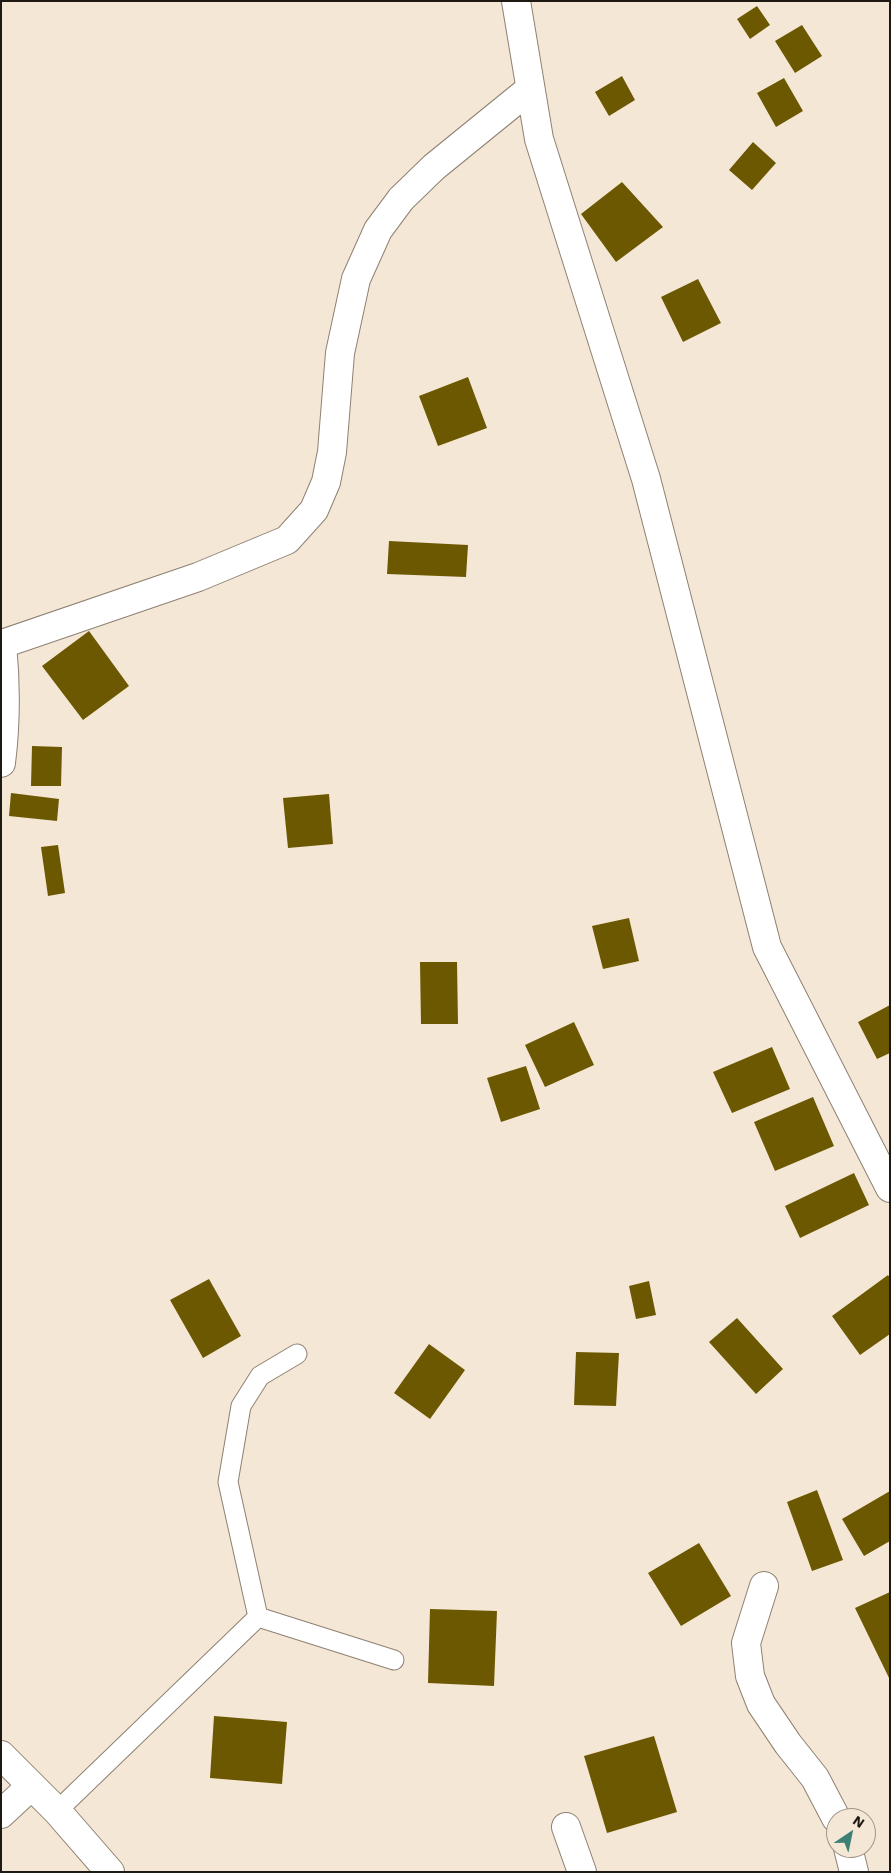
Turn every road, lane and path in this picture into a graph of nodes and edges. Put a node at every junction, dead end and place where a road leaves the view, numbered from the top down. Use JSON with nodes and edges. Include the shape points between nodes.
{"nodes":[{"id":1,"x":516,"y":1,"type":"edge"},
{"id":2,"x":530,"y":88,"type":"junction"},
{"id":3,"x":1,"y":763,"type":"edge"},
{"id":4,"x":890,"y":1188,"type":"edge"},
{"id":5,"x":297,"y":1354,"type":"dead end"},
{"id":6,"x":764,"y":1586,"type":"dead end"},
{"id":7,"x":258,"y":1617,"type":"junction"},
{"id":8,"x":394,"y":1660,"type":"dead end"},
{"id":9,"x":1,"y":1755,"type":"edge"},
{"id":10,"x":31,"y":1786,"type":"junction"},
{"id":11,"x":831,"y":1808,"type":"edge"},
{"id":12,"x":57,"y":1811,"type":"junction"},
{"id":13,"x":1,"y":1814,"type":"edge"},
{"id":14,"x":566,"y":1827,"type":"dead end"},
{"id":15,"x":850,"y":1858,"type":"edge"},
{"id":16,"x":110,"y":1872,"type":"edge"},
{"id":17,"x":582,"y":1872,"type":"edge"},
{"id":18,"x":854,"y":1872,"type":"edge"}],
"edges":[{"from":1,"to":2,"type":"street"},
{"from":2,"to":3,"type":"street","via":[[434,166],[401,199],[378,230],[356,279],[340,353],[332,452],[326,482],[314,510],[287,540],[198,578],[2,644],[6,684]]},
{"from":2,"to":4,"type":"street","via":[[539,139],[646,479],[767,947]]},
{"from":5,"to":7,"type":"lane","via":[[260,1376],[241,1406],[228,1482]]},
{"from":6,"to":11,"type":"street","via":[[746,1643],[750,1676],[761,1704],[815,1778]]},
{"from":7,"to":8,"type":"lane"},
{"from":7,"to":12,"type":"lane"},
{"from":9,"to":10,"type":"street"},
{"from":10,"to":12,"type":"street"},
{"from":10,"to":13,"type":"street"},
{"from":12,"to":16,"type":"street"},
{"from":14,"to":17,"type":"street"},
{"from":15,"to":18,"type":"street"}]}
